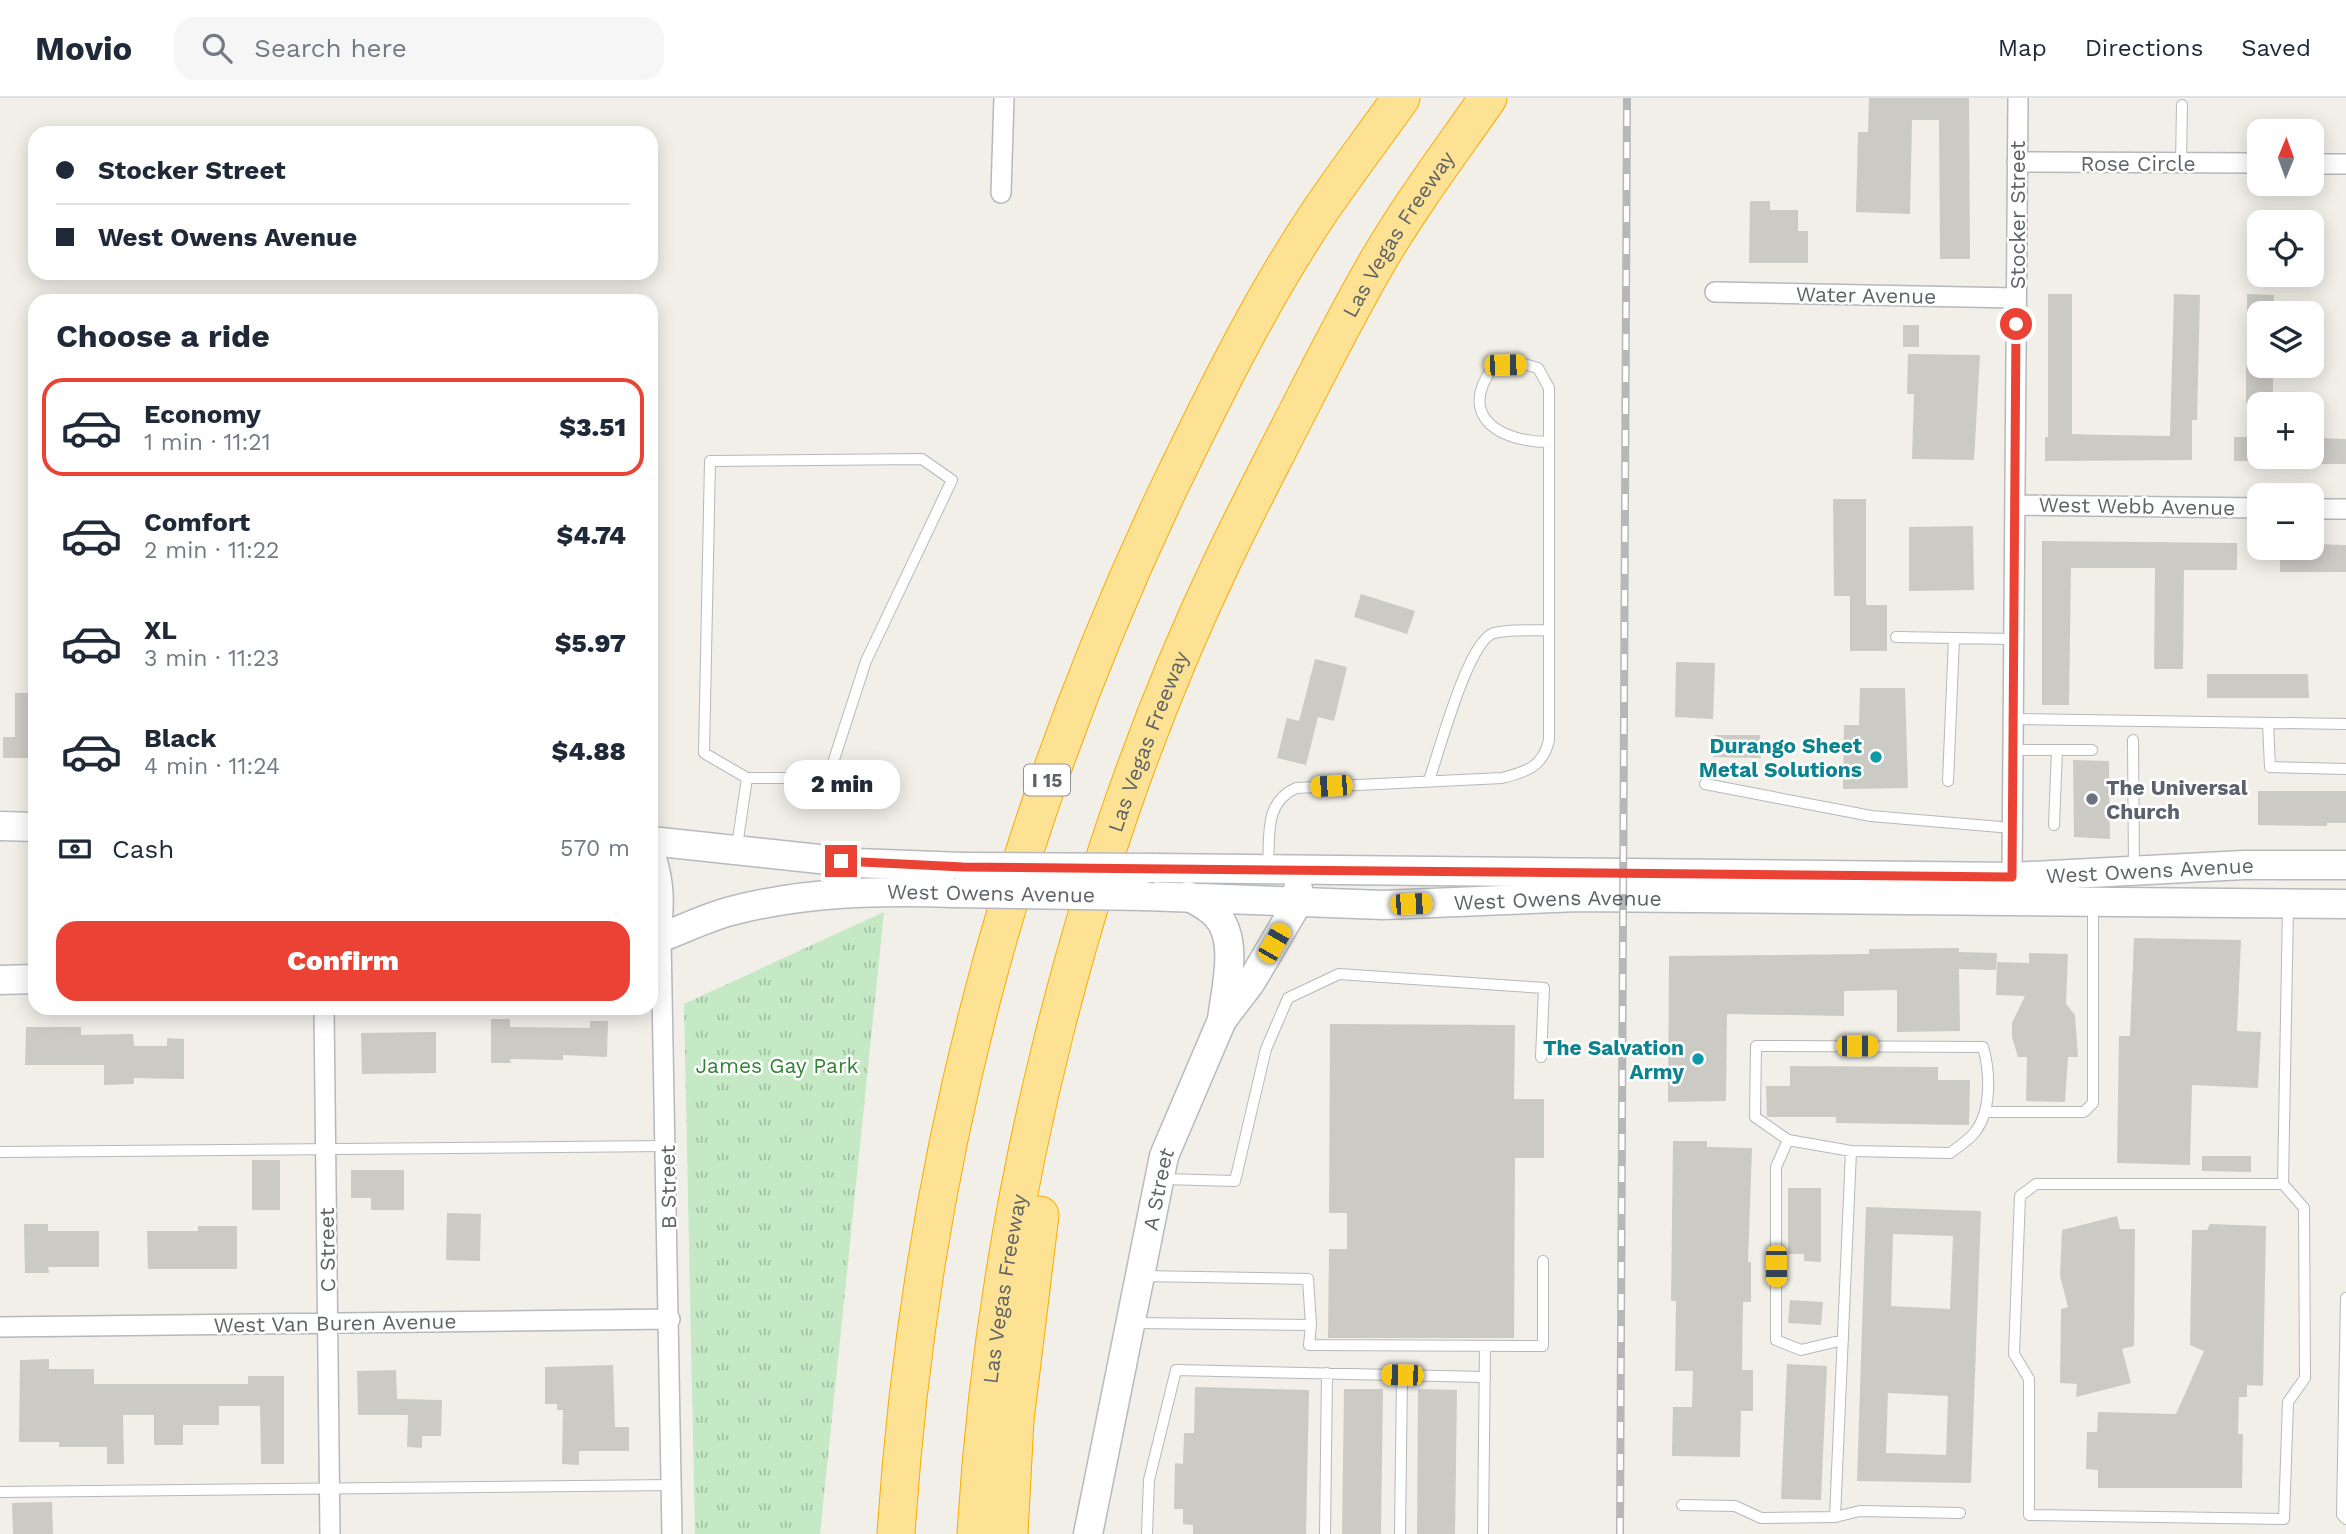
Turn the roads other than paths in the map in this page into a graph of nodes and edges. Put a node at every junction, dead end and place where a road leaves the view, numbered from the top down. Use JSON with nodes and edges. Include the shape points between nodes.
{"nodes":[{"id":1,"x":1004,"y":98,"type":"edge"},
{"id":2,"x":1401,"y":98,"type":"edge"},
{"id":3,"x":1488,"y":98,"type":"edge"},
{"id":4,"x":2018,"y":98,"type":"edge"},
{"id":5,"x":2182,"y":105,"type":"dead end"},
{"id":6,"x":2017,"y":162,"type":"junction"},
{"id":7,"x":2181,"y":163,"type":"junction"},
{"id":8,"x":2247,"y":163,"type":"edge"},
{"id":9,"x":2324,"y":163,"type":"edge"},
{"id":10,"x":2346,"y":164,"type":"edge"},
{"id":11,"x":1001,"y":193,"type":"dead end"},
{"id":12,"x":1715,"y":292,"type":"dead end"},
{"id":13,"x":2016,"y":298,"type":"junction"},
{"id":14,"x":1549,"y":442,"type":"junction"},
{"id":15,"x":2015,"y":505,"type":"junction"},
{"id":16,"x":2247,"y":508,"type":"edge"},
{"id":17,"x":2324,"y":509,"type":"edge"},
{"id":18,"x":2346,"y":509,"type":"edge"},
{"id":19,"x":1549,"y":630,"type":"junction"},
{"id":20,"x":1896,"y":636,"type":"dead end"},
{"id":21,"x":1954,"y":638,"type":"junction"},
{"id":22,"x":2014,"y":639,"type":"junction"},
{"id":23,"x":2013,"y":719,"type":"junction"},
{"id":24,"x":2268,"y":723,"type":"junction"},
{"id":25,"x":2346,"y":724,"type":"edge"},
{"id":26,"x":2133,"y":740,"type":"dead end"},
{"id":27,"x":2013,"y":750,"type":"junction"},
{"id":28,"x":2057,"y":750,"type":"junction"},
{"id":29,"x":2092,"y":750,"type":"dead end"},
{"id":30,"x":2346,"y":769,"type":"edge"},
{"id":31,"x":747,"y":778,"type":"junction"},
{"id":32,"x":1429,"y":780,"type":"junction"},
{"id":33,"x":1948,"y":781,"type":"dead end"},
{"id":34,"x":1705,"y":784,"type":"dead end"},
{"id":35,"x":2054,"y":825,"type":"dead end"},
{"id":36,"x":0,"y":826,"type":"edge"},
{"id":37,"x":28,"y":827,"type":"edge"},
{"id":38,"x":2012,"y":828,"type":"junction"},
{"id":39,"x":658,"y":842,"type":"edge"},
{"id":40,"x":737,"y":850,"type":"junction"},
{"id":41,"x":658,"y":860,"type":"edge"},
{"id":42,"x":2244,"y":865,"type":"junction"},
{"id":43,"x":2346,"y":865,"type":"edge"},
{"id":44,"x":1268,"y":870,"type":"junction"},
{"id":45,"x":1299,"y":870,"type":"junction"},
{"id":46,"x":2134,"y":872,"type":"junction"},
{"id":47,"x":2012,"y":877,"type":"junction"},
{"id":48,"x":1188,"y":896,"type":"junction"},
{"id":49,"x":2093,"y":901,"type":"junction"},
{"id":50,"x":2244,"y":902,"type":"junction"},
{"id":51,"x":2288,"y":903,"type":"junction"},
{"id":52,"x":1297,"y":904,"type":"junction"},
{"id":53,"x":2346,"y":904,"type":"edge"},
{"id":54,"x":1089,"y":916,"type":"junction"},
{"id":55,"x":658,"y":930,"type":"edge"},
{"id":56,"x":658,"y":938,"type":"edge"},
{"id":57,"x":658,"y":977,"type":"edge"},
{"id":58,"x":0,"y":979,"type":"edge"},
{"id":59,"x":28,"y":979,"type":"edge"},
{"id":60,"x":324,"y":1015,"type":"edge"},
{"id":61,"x":1222,"y":1020,"type":"junction"},
{"id":62,"x":1541,"y":1056,"type":"dead end"},
{"id":63,"x":1985,"y":1112,"type":"junction"},
{"id":64,"x":1788,"y":1140,"type":"junction"},
{"id":65,"x":667,"y":1146,"type":"junction"},
{"id":66,"x":326,"y":1149,"type":"junction"},
{"id":67,"x":1851,"y":1151,"type":"junction"},
{"id":68,"x":0,"y":1152,"type":"edge"},
{"id":69,"x":1158,"y":1179,"type":"junction"},
{"id":70,"x":2284,"y":1184,"type":"junction"},
{"id":71,"x":1543,"y":1261,"type":"dead end"},
{"id":72,"x":1138,"y":1276,"type":"junction"},
{"id":73,"x":2346,"y":1298,"type":"edge"},
{"id":74,"x":670,"y":1319,"type":"junction"},
{"id":75,"x":328,"y":1323,"type":"junction"},
{"id":76,"x":1129,"y":1323,"type":"junction"},
{"id":77,"x":1311,"y":1325,"type":"junction"},
{"id":78,"x":0,"y":1327,"type":"edge"},
{"id":79,"x":1843,"y":1340,"type":"junction"},
{"id":80,"x":1485,"y":1346,"type":"junction"},
{"id":81,"x":1326,"y":1373,"type":"junction"},
{"id":82,"x":1402,"y":1375,"type":"junction"},
{"id":83,"x":1485,"y":1377,"type":"junction"},
{"id":84,"x":671,"y":1485,"type":"junction"},
{"id":85,"x":330,"y":1489,"type":"junction"},
{"id":86,"x":0,"y":1492,"type":"edge"},
{"id":87,"x":1682,"y":1505,"type":"dead end"},
{"id":88,"x":1960,"y":1513,"type":"dead end"},
{"id":89,"x":1835,"y":1517,"type":"junction"},
{"id":90,"x":2346,"y":1518,"type":"edge"},
{"id":91,"x":330,"y":1534,"type":"edge"},
{"id":92,"x":672,"y":1534,"type":"edge"},
{"id":93,"x":896,"y":1534,"type":"edge"},
{"id":94,"x":976,"y":1534,"type":"edge"},
{"id":95,"x":1009,"y":1534,"type":"edge"},
{"id":96,"x":1088,"y":1534,"type":"edge"},
{"id":97,"x":1147,"y":1534,"type":"edge"},
{"id":98,"x":1325,"y":1534,"type":"edge"},
{"id":99,"x":1401,"y":1534,"type":"edge"},
{"id":100,"x":1483,"y":1534,"type":"edge"}],
"edges":[{"from":1,"to":11,"type":"street"},
{"from":2,"to":93,"type":"highway","number":"I 15","via":[[1319,213],[1258,312],[1147,534],[1052,765],[1001,925],[945,1156],[914,1349]]},
{"from":3,"to":54,"type":"highway","name":"Las Vegas Freeway","via":[[1380,257],[1221,563],[1148,739]]},
{"from":4,"to":6,"type":"street","name":"Stocker Street"},
{"from":5,"to":7,"type":"lane"},
{"from":6,"to":7,"type":"street","name":"Rose Circle"},
{"from":6,"to":13,"type":"street","name":"Stocker Street"},
{"from":7,"to":8,"type":"street","name":"Rose Circle"},
{"from":9,"to":10,"type":"street"},
{"from":12,"to":13,"type":"street","name":"Water Avenue"},
{"from":13,"to":15,"type":"street","name":"Stocker Street"},
{"from":14,"to":14,"type":"lane","via":[[1549,388],[1538,368],[1524,364],[1493,367],[1480,403],[1484,419],[1498,433],[1527,442]]},
{"from":14,"to":19,"type":"lane"},
{"from":15,"to":16,"type":"street","name":"West Webb Avenue"},
{"from":15,"to":22,"type":"street","name":"Stocker Street"},
{"from":17,"to":18,"type":"street"},
{"from":19,"to":32,"type":"lane","via":[[1493,633],[1483,639],[1471,658]]},
{"from":19,"to":32,"type":"lane","via":[[1546,755],[1524,773],[1502,778]]},
{"from":20,"to":21,"type":"lane"},
{"from":21,"to":22,"type":"lane"},
{"from":21,"to":33,"type":"lane"},
{"from":22,"to":23,"type":"street","name":"Stocker Street"},
{"from":23,"to":24,"type":"lane"},
{"from":23,"to":27,"type":"street","name":"Stocker Street"},
{"from":24,"to":25,"type":"lane"},
{"from":24,"to":30,"type":"lane","via":[[2270,767]]},
{"from":26,"to":46,"type":"lane"},
{"from":27,"to":28,"type":"lane"},
{"from":27,"to":38,"type":"street","name":"Stocker Street"},
{"from":28,"to":29,"type":"lane"},
{"from":28,"to":35,"type":"lane"},
{"from":31,"to":31,"type":"lane","via":[[828,778],[866,661],[952,480],[922,459],[710,461],[705,752]]},
{"from":31,"to":40,"type":"lane"},
{"from":32,"to":44,"type":"lane","via":[[1296,788],[1282,793],[1272,808]]},
{"from":34,"to":38,"type":"lane","via":[[1871,816]]},
{"from":36,"to":37,"type":"main road"},
{"from":38,"to":47,"type":"street","name":"Stocker Street"},
{"from":39,"to":40,"type":"main road","name":"West Owens Avenue"},
{"from":40,"to":44,"type":"main road","name":"West Owens Avenue","bridge":true,"via":[[856,863]]},
{"from":41,"to":55,"type":"street","name":"B Street","via":[[666,894]]},
{"from":42,"to":43,"type":"main road","name":"West Owens Avenue"},
{"from":42,"to":46,"type":"main road","name":"West Owens Avenue"},
{"from":42,"to":50,"type":"main road"},
{"from":44,"to":45,"type":"main road","name":"West Owens Avenue"},
{"from":45,"to":47,"type":"main road","name":"West Owens Avenue"},
{"from":45,"to":52,"type":"main road","name":"A Street"},
{"from":46,"to":47,"type":"main road","name":"West Owens Avenue"},
{"from":48,"to":52,"type":"main road","name":"West Owens Avenue"},
{"from":48,"to":56,"type":"main road","name":"West Owens Avenue","bridge":true,"via":[[890,891],[817,895],[728,911]]},
{"from":48,"to":61,"type":"main road","via":[[1222,923],[1229,946]]},
{"from":49,"to":50,"type":"main road","name":"West Owens Avenue"},
{"from":49,"to":52,"type":"main road","name":"West Owens Avenue","via":[[1578,897]]},
{"from":49,"to":63,"type":"lane","via":[[2093,1103],[2084,1112]]},
{"from":50,"to":51,"type":"main road","name":"West Owens Avenue"},
{"from":51,"to":53,"type":"main road","name":"West Owens Avenue"},
{"from":51,"to":70,"type":"lane"},
{"from":52,"to":61,"type":"main road","name":"A Street","via":[[1251,982]]},
{"from":54,"to":94,"type":"highway","name":"Las Vegas Freeway","via":[[1022,1174],[995,1339]]},
{"from":54,"to":95,"type":"highway","via":[[1024,1326]]},
{"from":57,"to":65,"type":"street","name":"B Street"},
{"from":58,"to":59,"type":"main road"},
{"from":60,"to":66,"type":"street","name":"C Street"},
{"from":61,"to":69,"type":"main road","name":"A Street"},
{"from":62,"to":69,"type":"lane","via":[[1544,988],[1339,974],[1289,998],[1266,1049],[1235,1181]]},
{"from":63,"to":64,"type":"lane","via":[[1988,1064],[1983,1047],[1756,1046],[1755,1117]]},
{"from":63,"to":67,"type":"lane","via":[[1975,1132],[1950,1153]]},
{"from":64,"to":67,"type":"lane"},
{"from":64,"to":79,"type":"lane","via":[[1776,1167],[1776,1340],[1801,1350]]},
{"from":65,"to":66,"type":"lane"},
{"from":65,"to":74,"type":"street","name":"B Street"},
{"from":66,"to":68,"type":"lane"},
{"from":66,"to":75,"type":"street","name":"C Street"},
{"from":67,"to":79,"type":"lane"},
{"from":69,"to":72,"type":"main road","name":"A Street"},
{"from":70,"to":70,"type":"lane","via":[[2304,1208],[2305,1365],[2305,1378],[2288,1402],[2284,1519],[2029,1516],[2029,1379],[2014,1354],[2020,1196],[2036,1184]]},
{"from":71,"to":80,"type":"lane","via":[[1543,1346]]},
{"from":72,"to":76,"type":"main road","name":"A Street"},
{"from":72,"to":77,"type":"lane","via":[[1308,1279]]},
{"from":73,"to":90,"type":"lane","via":[[2342,1515]]},
{"from":74,"to":75,"type":"street","name":"West Van Buren Avenue"},
{"from":74,"to":84,"type":"street","name":"B Street"},
{"from":75,"to":78,"type":"street","name":"West Van Buren Avenue"},
{"from":75,"to":85,"type":"street","name":"C Street"},
{"from":76,"to":77,"type":"lane"},
{"from":76,"to":96,"type":"main road","name":"A Street"},
{"from":77,"to":80,"type":"lane","via":[[1309,1345]]},
{"from":79,"to":89,"type":"lane"},
{"from":80,"to":83,"type":"lane"},
{"from":81,"to":82,"type":"lane"},
{"from":81,"to":97,"type":"lane","via":[[1176,1370],[1149,1480]]},
{"from":81,"to":98,"type":"lane"},
{"from":82,"to":83,"type":"lane"},
{"from":82,"to":99,"type":"lane"},
{"from":83,"to":100,"type":"lane"},
{"from":84,"to":85,"type":"lane"},
{"from":84,"to":92,"type":"street","name":"B Street"},
{"from":85,"to":86,"type":"lane"},
{"from":85,"to":91,"type":"street","name":"C Street"},
{"from":87,"to":89,"type":"lane","via":[[1735,1506],[1761,1518]]},
{"from":88,"to":89,"type":"lane","via":[[1860,1511]]}]}
